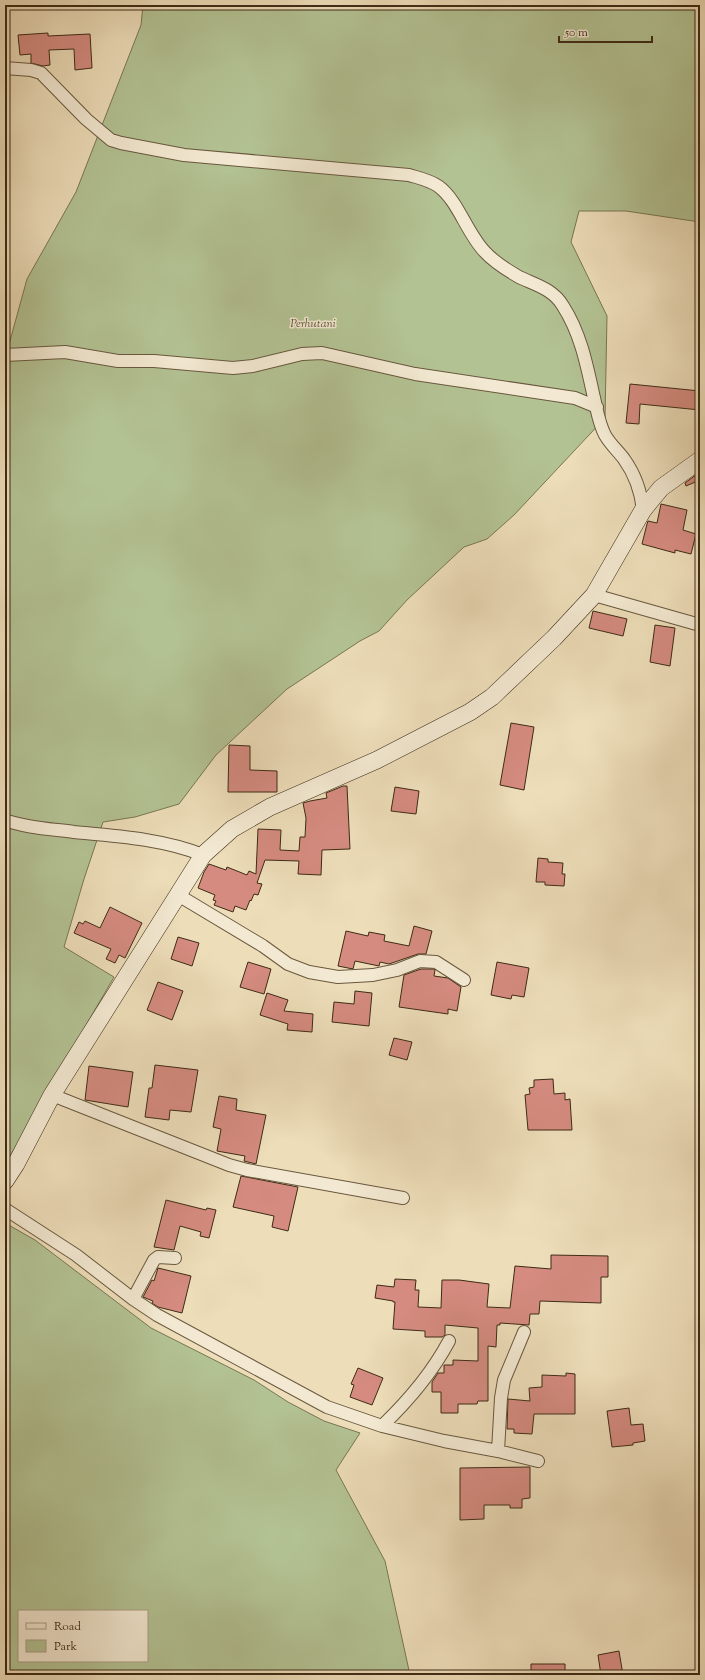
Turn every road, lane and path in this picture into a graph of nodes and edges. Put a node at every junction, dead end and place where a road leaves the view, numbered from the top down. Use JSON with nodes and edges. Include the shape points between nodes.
{"nodes":[{"id":1,"x":5,"y":68,"type":"edge"},
{"id":2,"x":5,"y":355,"type":"edge"},
{"id":3,"x":597,"y":407,"type":"junction"},
{"id":4,"x":700,"y":460,"type":"edge"},
{"id":5,"x":643,"y":510,"type":"junction"},
{"id":6,"x":594,"y":595,"type":"junction"},
{"id":7,"x":700,"y":625,"type":"edge"},
{"id":8,"x":5,"y":820,"type":"edge"},
{"id":9,"x":203,"y":854,"type":"junction"},
{"id":10,"x":178,"y":895,"type":"junction"},
{"id":11,"x":464,"y":980,"type":"dead end"},
{"id":12,"x":52,"y":1096,"type":"junction"},
{"id":13,"x":5,"y":1181,"type":"edge"},
{"id":14,"x":403,"y":1198,"type":"dead end"},
{"id":15,"x":5,"y":1209,"type":"edge"},
{"id":16,"x":175,"y":1258,"type":"dead end"},
{"id":17,"x":133,"y":1299,"type":"junction"},
{"id":18,"x":524,"y":1332,"type":"dead end"},
{"id":19,"x":449,"y":1341,"type":"dead end"},
{"id":20,"x":382,"y":1426,"type":"junction"},
{"id":21,"x":498,"y":1451,"type":"junction"},
{"id":22,"x":538,"y":1462,"type":"dead end"}],
"edges":[{"from":1,"to":3,"type":"street","via":[[41,73],[86,119],[111,140],[121,143],[184,155],[410,175],[439,186],[484,252],[497,263],[548,290],[563,306],[576,330]]},
{"from":2,"to":3,"type":"street","via":[[65,352],[118,361],[154,361],[233,368],[254,366],[302,354],[322,354],[415,374],[574,398]]},
{"from":3,"to":5,"type":"street","via":[[605,436],[624,460],[637,484]]},
{"from":4,"to":5,"type":"street","via":[[661,488]]},
{"from":5,"to":6,"type":"street"},
{"from":6,"to":7,"type":"street"},
{"from":6,"to":9,"type":"street","via":[[507,684],[470,712],[377,760],[270,807],[232,829]]},
{"from":8,"to":9,"type":"street","via":[[51,829],[138,839],[183,847]]},
{"from":9,"to":10,"type":"street"},
{"from":10,"to":11,"type":"street","via":[[288,964],[309,972],[338,977],[372,975],[397,970],[420,961],[436,962]]},
{"from":10,"to":12,"type":"street"},
{"from":12,"to":13,"type":"street"},
{"from":12,"to":14,"type":"street","via":[[229,1165]]},
{"from":15,"to":17,"type":"street","via":[[76,1255]]},
{"from":16,"to":17,"type":"street","via":[[158,1257],[154,1260]]},
{"from":17,"to":20,"type":"street","via":[[157,1315],[327,1407]]},
{"from":18,"to":21,"type":"street","via":[[504,1380]]},
{"from":19,"to":20,"type":"street","via":[[440,1359],[423,1381]]},
{"from":20,"to":21,"type":"street"},
{"from":21,"to":22,"type":"street"}]}
